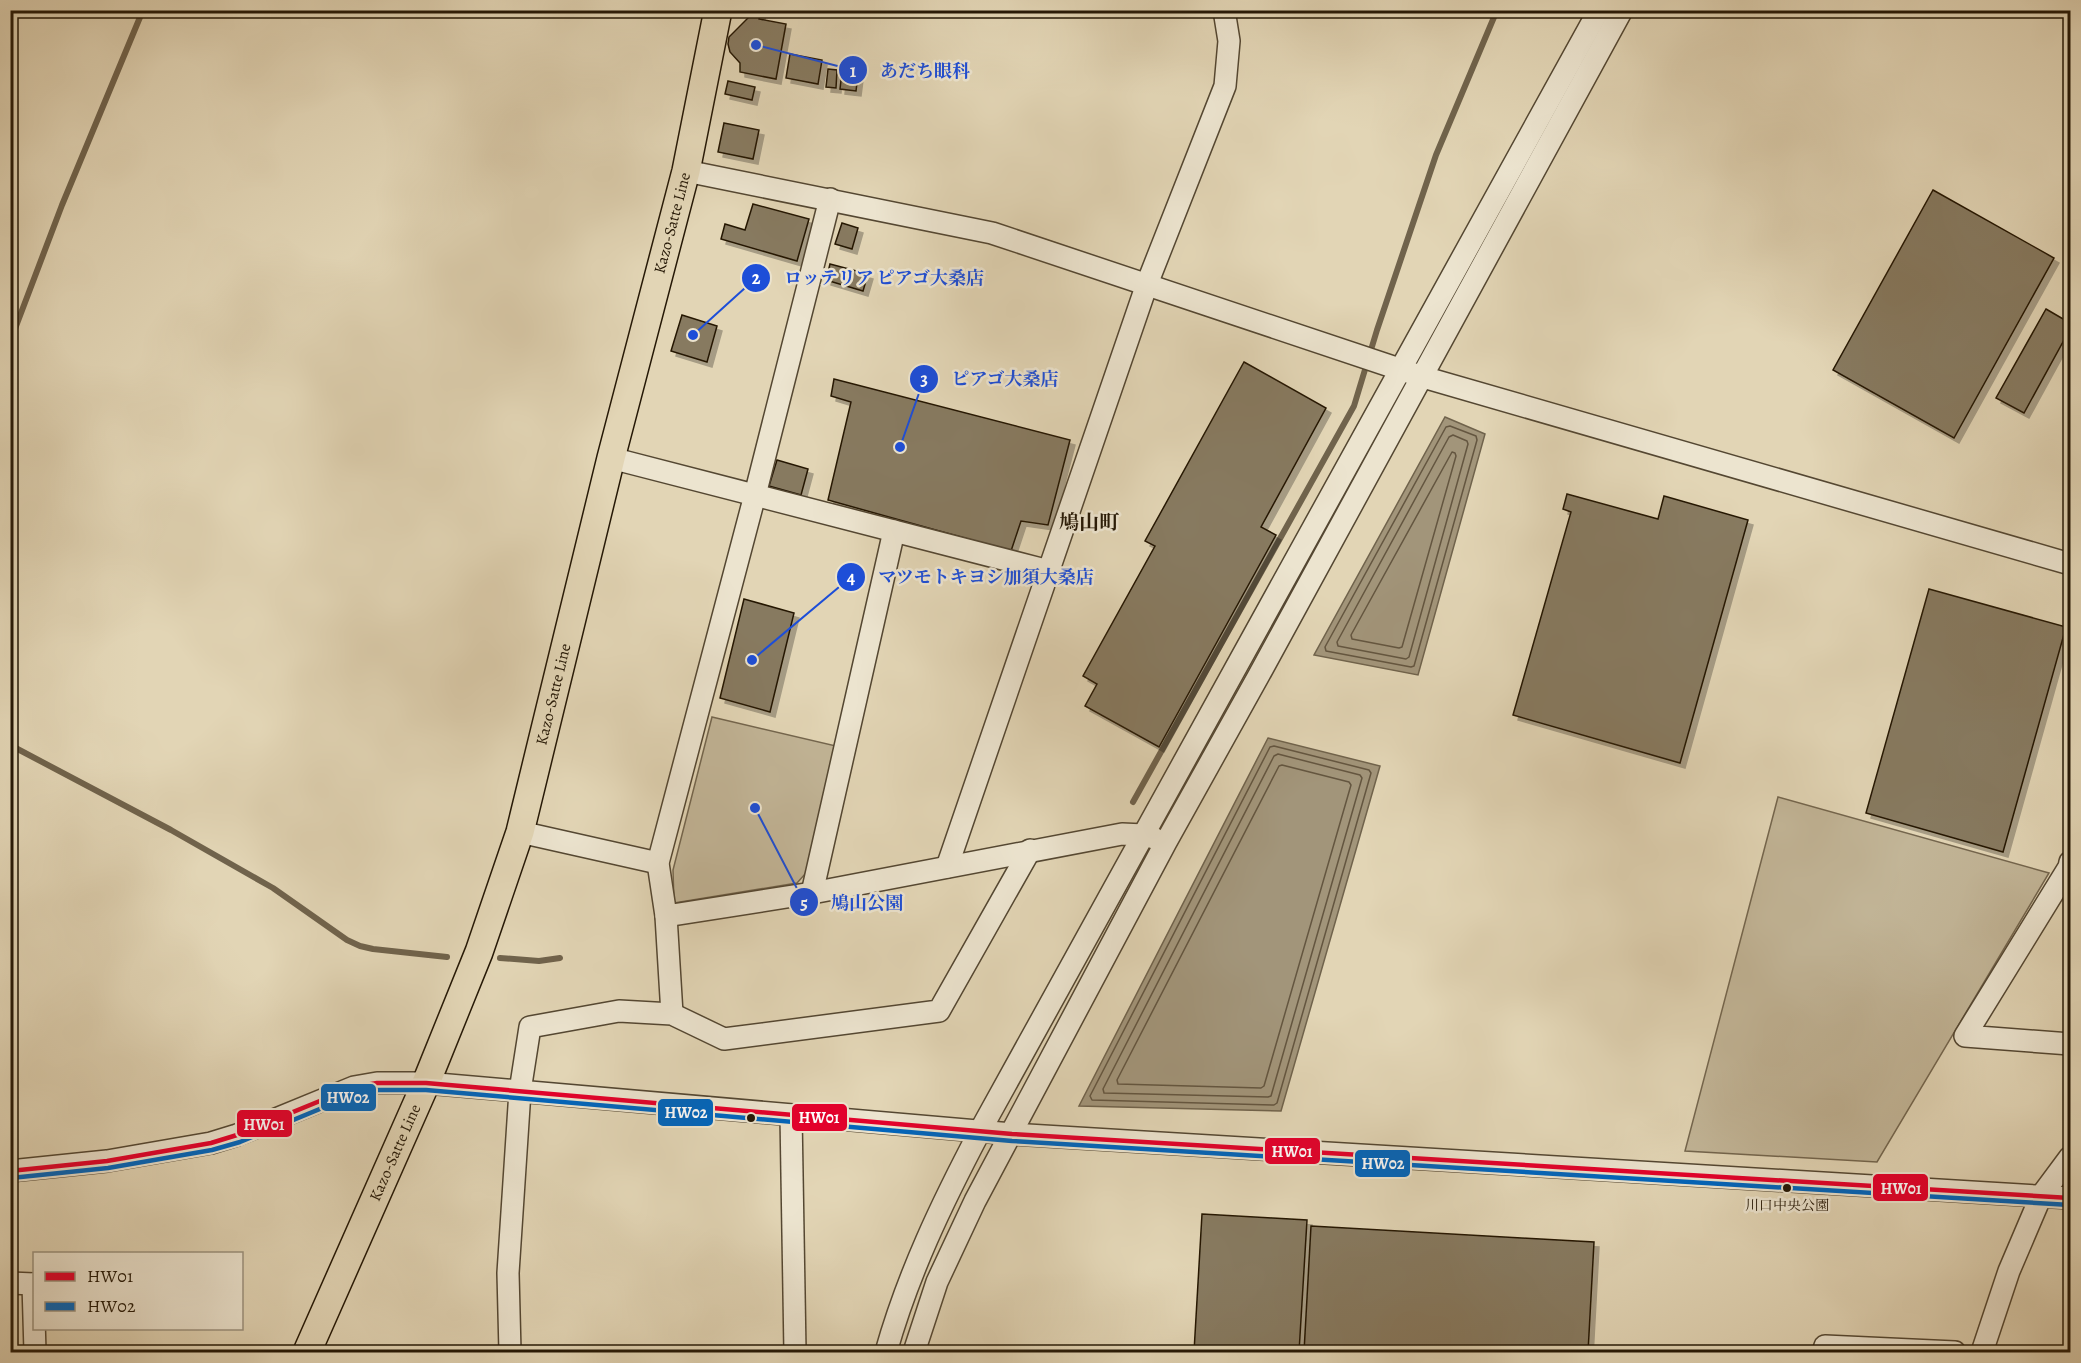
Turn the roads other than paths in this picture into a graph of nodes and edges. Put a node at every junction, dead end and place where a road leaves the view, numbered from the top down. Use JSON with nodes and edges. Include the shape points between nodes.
{"nodes":[{"id":1,"x":718,"y":10,"type":"edge"},
{"id":2,"x":1224,"y":10,"type":"edge"},
{"id":3,"x":1599,"y":10,"type":"edge"},
{"id":4,"x":1622,"y":10,"type":"edge"},
{"id":5,"x":686,"y":171,"type":"junction"},
{"id":6,"x":830,"y":199,"type":"junction"},
{"id":7,"x":1147,"y":284,"type":"junction"},
{"id":8,"x":1402,"y":370,"type":"junction"},
{"id":9,"x":1423,"y":377,"type":"junction"},
{"id":10,"x":612,"y":458,"type":"junction"},
{"id":11,"x":755,"y":495,"type":"junction"},
{"id":12,"x":894,"y":531,"type":"junction"},
{"id":13,"x":2070,"y":564,"type":"edge"},
{"id":14,"x":1049,"y":571,"type":"junction"},
{"id":15,"x":520,"y":832,"type":"junction"},
{"id":16,"x":1144,"y":835,"type":"junction"},
{"id":17,"x":1166,"y":842,"type":"junction"},
{"id":18,"x":1030,"y":850,"type":"junction"},
{"id":19,"x":2070,"y":862,"type":"edge"},
{"id":20,"x":658,"y":863,"type":"junction"},
{"id":21,"x":946,"y":867,"type":"junction"},
{"id":22,"x":812,"y":892,"type":"junction"},
{"id":23,"x":666,"y":916,"type":"junction"},
{"id":24,"x":672,"y":1014,"type":"junction"},
{"id":25,"x":2070,"y":1044,"type":"edge"},
{"id":26,"x":426,"y":1083,"type":"junction"},
{"id":27,"x":520,"y":1091,"type":"junction"},
{"id":28,"x":791,"y":1115,"type":"junction"},
{"id":29,"x":980,"y":1131,"type":"junction"},
{"id":30,"x":1012,"y":1134,"type":"junction"},
{"id":31,"x":2070,"y":1157,"type":"edge"},
{"id":32,"x":10,"y":1171,"type":"edge"},
{"id":33,"x":2042,"y":1196,"type":"junction"},
{"id":34,"x":2070,"y":1198,"type":"edge"},
{"id":35,"x":10,"y":1283,"type":"edge"},
{"id":36,"x":33,"y":1284,"type":"edge"},
{"id":37,"x":35,"y":1330,"type":"edge"},
{"id":38,"x":35,"y":1353,"type":"edge"},
{"id":39,"x":307,"y":1353,"type":"edge"},
{"id":40,"x":510,"y":1353,"type":"edge"},
{"id":41,"x":795,"y":1353,"type":"edge"},
{"id":42,"x":886,"y":1353,"type":"edge"},
{"id":43,"x":914,"y":1353,"type":"edge"},
{"id":44,"x":1823,"y":1353,"type":"edge"},
{"id":45,"x":1955,"y":1353,"type":"edge"},
{"id":46,"x":1982,"y":1353,"type":"edge"}],
"edges":[{"from":1,"to":5,"type":"main road","name":"Kazo-Satte Line"},
{"from":2,"to":7,"type":"street","via":[[1229,40],[1225,86]]},
{"from":3,"to":8,"type":"street"},
{"from":4,"to":9,"type":"street"},
{"from":5,"to":6,"type":"street"},
{"from":5,"to":10,"type":"main road","name":"Kazo-Satte Line"},
{"from":6,"to":7,"type":"street","via":[[992,233]]},
{"from":6,"to":11,"type":"street"},
{"from":7,"to":8,"type":"street"},
{"from":7,"to":14,"type":"street"},
{"from":8,"to":9,"type":"street"},
{"from":8,"to":16,"type":"street"},
{"from":9,"to":13,"type":"street"},
{"from":9,"to":17,"type":"street"},
{"from":10,"to":11,"type":"street"},
{"from":10,"to":15,"type":"main road","name":"Kazo-Satte Line"},
{"from":11,"to":12,"type":"street"},
{"from":11,"to":20,"type":"street"},
{"from":12,"to":14,"type":"street"},
{"from":12,"to":22,"type":"street"},
{"from":14,"to":21,"type":"street"},
{"from":15,"to":20,"type":"street"},
{"from":15,"to":26,"type":"main road","name":"Kazo-Satte Line","via":[[479,952]]},
{"from":16,"to":17,"type":"street"},
{"from":16,"to":18,"type":"street","via":[[1122,834]]},
{"from":16,"to":29,"type":"street"},
{"from":17,"to":30,"type":"street"},
{"from":18,"to":21,"type":"street"},
{"from":18,"to":24,"type":"street","via":[[939,1011],[724,1039]]},
{"from":19,"to":25,"type":"street","via":[[1965,1036]]},
{"from":20,"to":23,"type":"street"},
{"from":21,"to":22,"type":"street"},
{"from":22,"to":23,"type":"street"},
{"from":23,"to":24,"type":"street"},
{"from":24,"to":27,"type":"street","via":[[619,1011],[530,1027]]},
{"from":26,"to":27,"type":"street"},
{"from":26,"to":32,"type":"street","via":[[354,1087],[211,1143],[107,1161]]},
{"from":26,"to":39,"type":"main road","name":"Kazo-Satte Line"},
{"from":27,"to":28,"type":"street"},
{"from":27,"to":40,"type":"street","via":[[508,1273]]},
{"from":28,"to":29,"type":"street"},
{"from":28,"to":41,"type":"street"},
{"from":29,"to":30,"type":"street"},
{"from":29,"to":42,"type":"street","via":[[915,1264]]},
{"from":30,"to":33,"type":"street"},
{"from":30,"to":43,"type":"street","via":[[937,1282]]},
{"from":31,"to":33,"type":"street"},
{"from":33,"to":34,"type":"street"},
{"from":33,"to":46,"type":"street","via":[[2009,1271]]},
{"from":35,"to":36,"type":"street"},
{"from":37,"to":38,"type":"street"},
{"from":44,"to":45,"type":"street","via":[[1825,1346]]}]}
